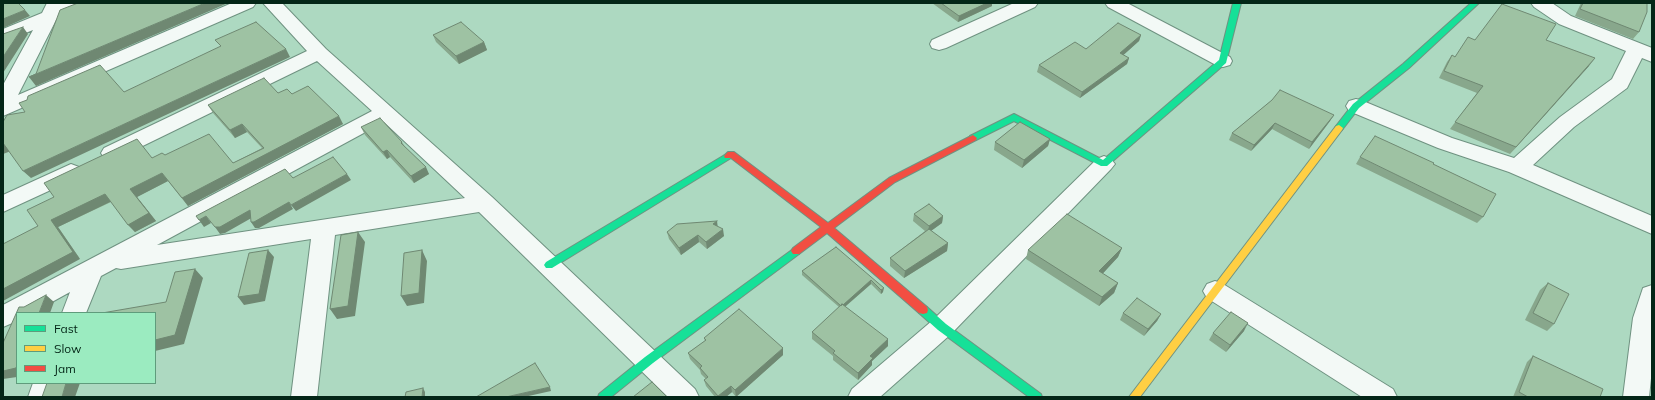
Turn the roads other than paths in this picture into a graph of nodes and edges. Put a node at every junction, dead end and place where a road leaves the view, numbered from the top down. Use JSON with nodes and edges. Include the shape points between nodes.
{"nodes":[{"id":1,"x":82,"y":3,"type":"edge"},
{"id":2,"x":247,"y":3,"type":"edge"},
{"id":3,"x":272,"y":3,"type":"edge"},
{"id":4,"x":1029,"y":3,"type":"edge"},
{"id":5,"x":1114,"y":3,"type":"edge"},
{"id":6,"x":1237,"y":3,"type":"edge"},
{"id":7,"x":1475,"y":3,"type":"edge"},
{"id":8,"x":1540,"y":3,"type":"edge"},
{"id":9,"x":53,"y":10,"type":"edge"},
{"id":10,"x":3,"y":36,"type":"edge"},
{"id":11,"x":939,"y":44,"type":"dead end"},
{"id":12,"x":1645,"y":52,"type":"edge"},
{"id":13,"x":319,"y":53,"type":"junction"},
{"id":14,"x":1223,"y":61,"type":"junction"},
{"id":15,"x":3,"y":104,"type":"edge"},
{"id":16,"x":1356,"y":106,"type":"junction"},
{"id":17,"x":3,"y":109,"type":"edge"},
{"id":18,"x":386,"y":112,"type":"junction"},
{"id":19,"x":1104,"y":164,"type":"junction"},
{"id":20,"x":1517,"y":167,"type":"junction"},
{"id":21,"x":484,"y":203,"type":"junction"},
{"id":22,"x":3,"y":204,"type":"edge"},
{"id":23,"x":1652,"y":226,"type":"edge"},
{"id":24,"x":827,"y":227,"type":"junction"},
{"id":25,"x":324,"y":228,"type":"junction"},
{"id":26,"x":549,"y":265,"type":"junction"},
{"id":27,"x":98,"y":267,"type":"junction"},
{"id":28,"x":1215,"y":291,"type":"junction"},
{"id":29,"x":1652,"y":295,"type":"edge"},
{"id":30,"x":75,"y":312,"type":"edge"},
{"id":31,"x":3,"y":317,"type":"edge"},
{"id":32,"x":942,"y":327,"type":"junction"},
{"id":33,"x":649,"y":360,"type":"junction"},
{"id":34,"x":46,"y":384,"type":"edge"},
{"id":35,"x":1642,"y":391,"type":"edge"},
{"id":36,"x":41,"y":397,"type":"edge"},
{"id":37,"x":304,"y":397,"type":"edge"},
{"id":38,"x":603,"y":397,"type":"edge"},
{"id":39,"x":686,"y":397,"type":"edge"},
{"id":40,"x":861,"y":397,"type":"edge"},
{"id":41,"x":1037,"y":397,"type":"edge"},
{"id":42,"x":1134,"y":397,"type":"edge"},
{"id":43,"x":1384,"y":397,"type":"edge"}],
"edges":[{"from":1,"to":9,"type":"street"},
{"from":2,"to":17,"type":"street"},
{"from":3,"to":13,"type":"street"},
{"from":4,"to":11,"type":"street"},
{"from":5,"to":14,"type":"street"},
{"from":6,"to":14,"type":"street"},
{"from":7,"to":16,"type":"street","via":[[1406,66]]},
{"from":8,"to":12,"type":"street","via":[[1564,20]]},
{"from":9,"to":10,"type":"street"},
{"from":9,"to":15,"type":"street"},
{"from":12,"to":20,"type":"street","via":[[1620,83],[1567,122]]},
{"from":13,"to":18,"type":"street"},
{"from":13,"to":22,"type":"street"},
{"from":14,"to":19,"type":"street"},
{"from":16,"to":20,"type":"street","via":[[1445,143]]},
{"from":16,"to":28,"type":"street"},
{"from":18,"to":21,"type":"street"},
{"from":18,"to":27,"type":"street"},
{"from":19,"to":24,"type":"street","via":[[1014,117],[892,180]]},
{"from":19,"to":32,"type":"street"},
{"from":20,"to":23,"type":"street"},
{"from":21,"to":25,"type":"street"},
{"from":21,"to":26,"type":"street"},
{"from":24,"to":26,"type":"street","via":[[731,154]]},
{"from":24,"to":32,"type":"street"},
{"from":24,"to":33,"type":"street"},
{"from":25,"to":27,"type":"street"},
{"from":25,"to":37,"type":"street"},
{"from":26,"to":33,"type":"street"},
{"from":27,"to":30,"type":"street"},
{"from":27,"to":31,"type":"street"},
{"from":28,"to":42,"type":"street"},
{"from":28,"to":43,"type":"street"},
{"from":29,"to":35,"type":"street","via":[[1645,318]]},
{"from":32,"to":40,"type":"street"},
{"from":32,"to":41,"type":"street"},
{"from":33,"to":38,"type":"street"},
{"from":33,"to":39,"type":"street"},
{"from":34,"to":36,"type":"street"}]}
